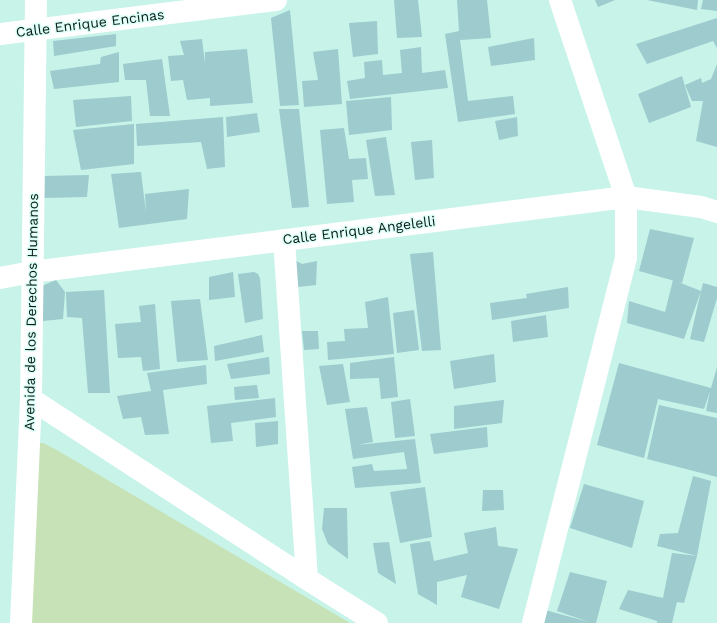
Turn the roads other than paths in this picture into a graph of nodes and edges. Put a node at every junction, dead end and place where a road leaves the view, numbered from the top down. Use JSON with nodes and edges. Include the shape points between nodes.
{"nodes":[{"id":1,"x":36,"y":0,"type":"edge"},
{"id":2,"x":276,"y":0,"type":"edge"},
{"id":3,"x":560,"y":0,"type":"edge"},
{"id":4,"x":36,"y":30,"type":"junction"},
{"id":5,"x":0,"y":34,"type":"edge"},
{"id":6,"x":626,"y":197,"type":"junction"},
{"id":7,"x":717,"y":212,"type":"edge"},
{"id":8,"x":284,"y":240,"type":"junction"},
{"id":9,"x":32,"y":272,"type":"junction"},
{"id":10,"x":0,"y":278,"type":"edge"},
{"id":11,"x":31,"y":399,"type":"junction"},
{"id":12,"x":307,"y":579,"type":"junction"},
{"id":13,"x":21,"y":623,"type":"edge"},
{"id":14,"x":377,"y":623,"type":"edge"},
{"id":15,"x":533,"y":623,"type":"edge"}],
"edges":[{"from":1,"to":4,"type":"street","name":"Avenida de los Derechos Humanos"},
{"from":2,"to":4,"type":"street","name":"Calle Enrique Encinas"},
{"from":3,"to":6,"type":"street"},
{"from":4,"to":5,"type":"street","name":"Calle Enrique Encinas"},
{"from":4,"to":9,"type":"street","name":"Avenida de los Derechos Humanos"},
{"from":6,"to":7,"type":"street","name":"Calle Enrique Angelelli"},
{"from":6,"to":8,"type":"street","name":"Calle Enrique Angelelli"},
{"from":6,"to":15,"type":"street","via":[[626,258]]},
{"from":8,"to":9,"type":"street","name":"Calle Enrique Angelelli"},
{"from":8,"to":12,"type":"street"},
{"from":9,"to":10,"type":"street","name":"Calle Enrique Angelelli"},
{"from":9,"to":11,"type":"street","name":"Avenida de los Derechos Humanos"},
{"from":11,"to":12,"type":"street"},
{"from":11,"to":13,"type":"street","name":"Avenida de los Derechos Humanos"},
{"from":12,"to":14,"type":"street"}]}
